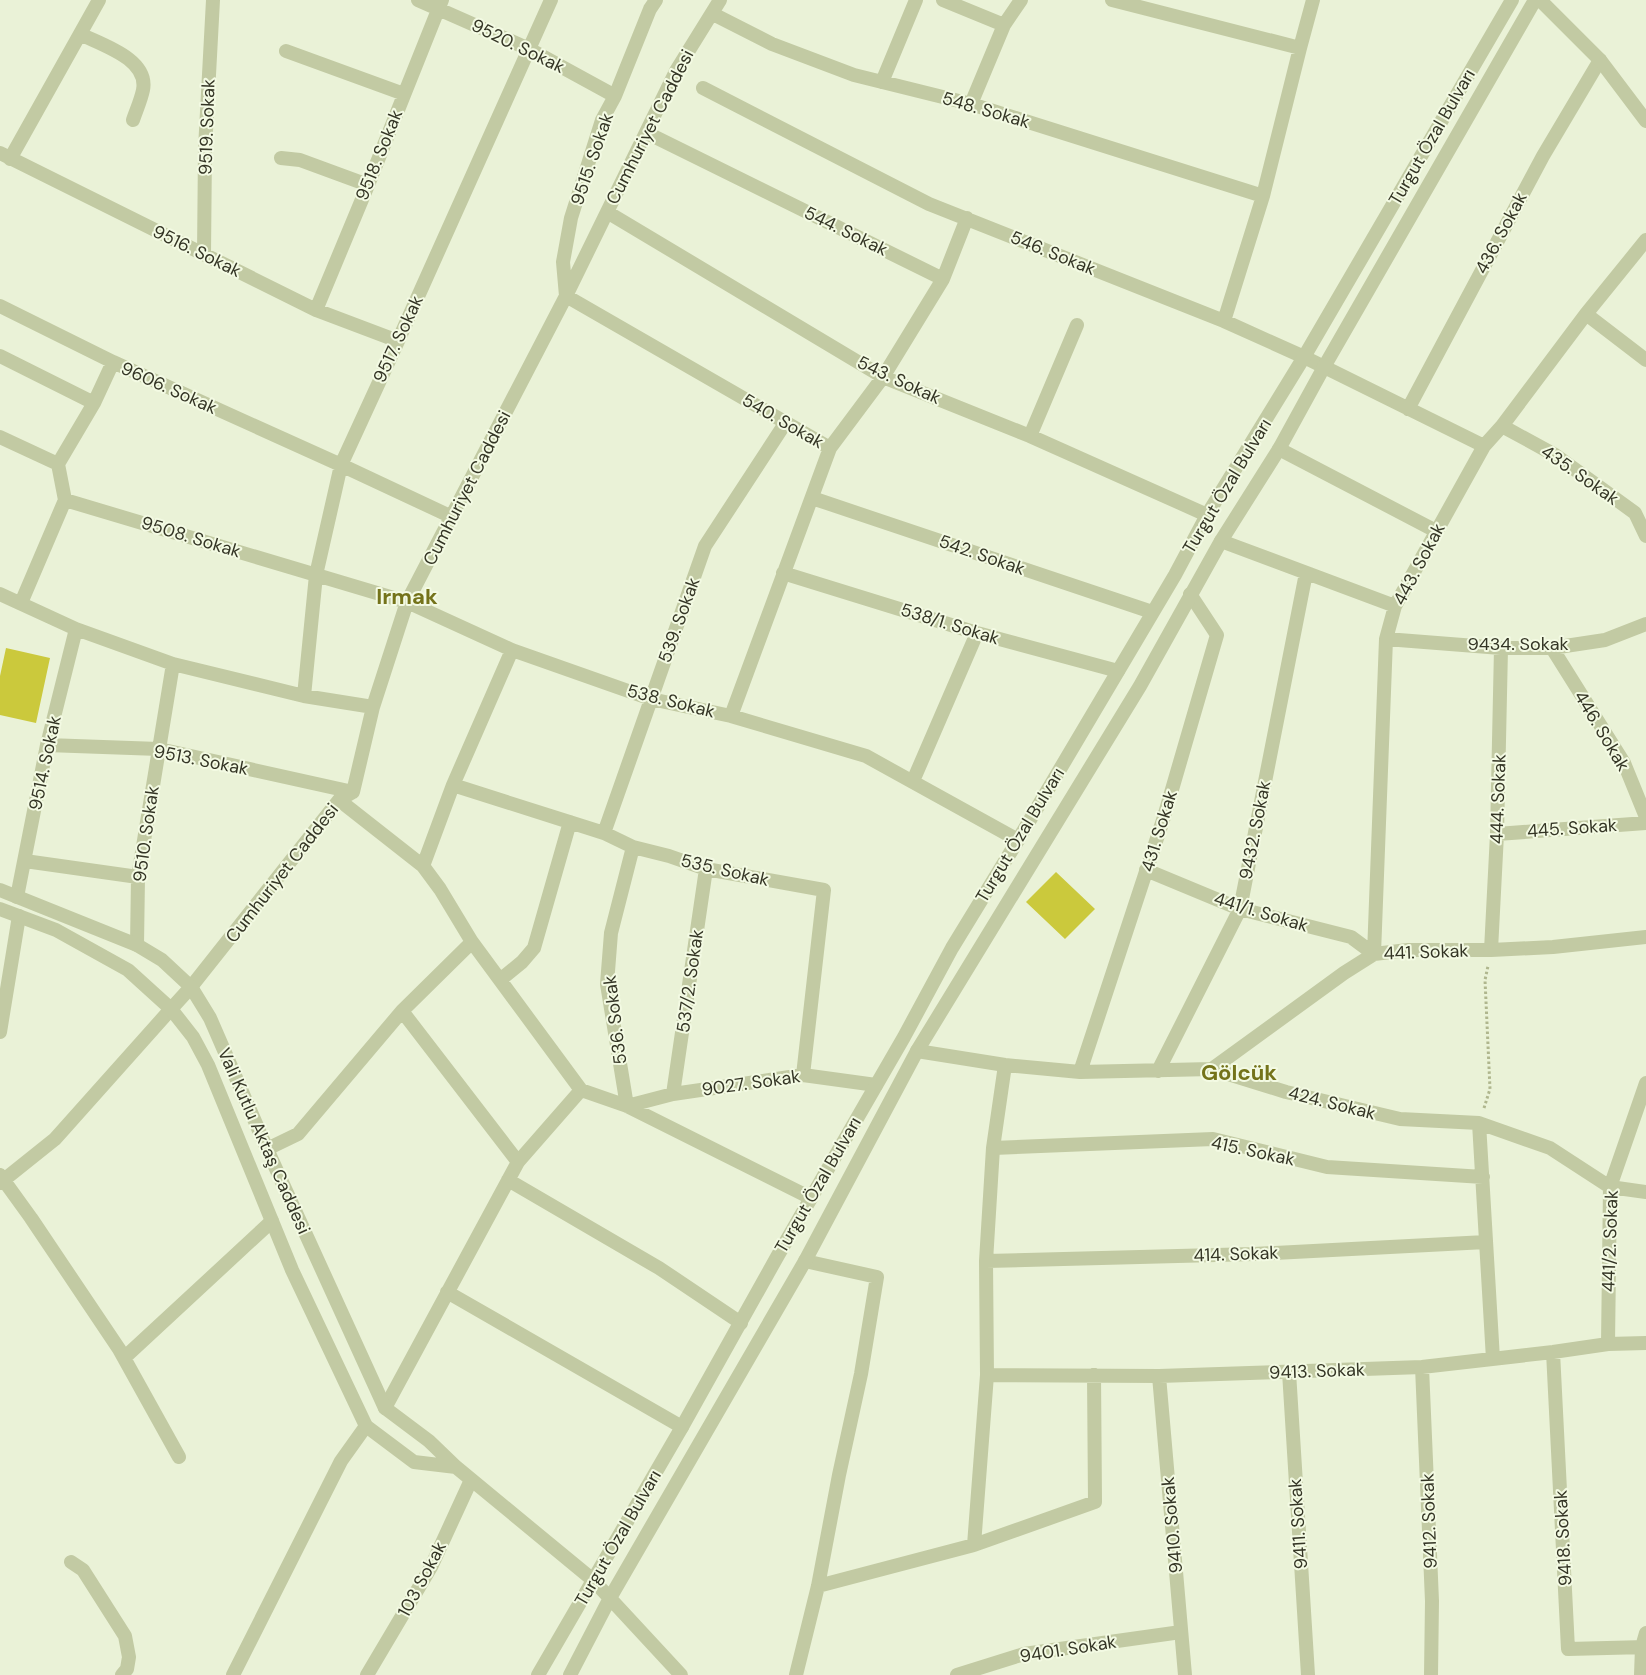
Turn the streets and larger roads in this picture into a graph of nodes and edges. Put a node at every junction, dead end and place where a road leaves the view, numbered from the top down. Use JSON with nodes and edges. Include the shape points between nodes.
{"nodes":[{"id":1,"x":99,"y":0,"type":"edge"},
{"id":2,"x":213,"y":0,"type":"edge"},
{"id":3,"x":418,"y":0,"type":"edge"},
{"id":4,"x":551,"y":0,"type":"edge"},
{"id":5,"x":656,"y":0,"type":"edge"},
{"id":6,"x":720,"y":0,"type":"edge"},
{"id":7,"x":916,"y":0,"type":"edge"},
{"id":8,"x":943,"y":0,"type":"edge"},
{"id":9,"x":1021,"y":0,"type":"edge"},
{"id":10,"x":1112,"y":0,"type":"edge"},
{"id":11,"x":1313,"y":0,"type":"edge"},
{"id":12,"x":1512,"y":0,"type":"edge"},
{"id":13,"x":1535,"y":0,"type":"edge"},
{"id":14,"x":1540,"y":0,"type":"edge"},
{"id":15,"x":440,"y":4,"type":"edge"},
{"id":16,"x":713,"y":14,"type":"junction"},
{"id":17,"x":1004,"y":25,"type":"junction"},
{"id":18,"x":80,"y":34,"type":"junction"},
{"id":19,"x":1300,"y":48,"type":"junction"},
{"id":20,"x":529,"y":49,"type":"junction"},
{"id":21,"x":286,"y":51,"type":"dead end"},
{"id":22,"x":1600,"y":60,"type":"junction"},
{"id":23,"x":882,"y":82,"type":"junction"},
{"id":24,"x":703,"y":88,"type":"dead end"},
{"id":25,"x":404,"y":94,"type":"junction"},
{"id":26,"x":615,"y":96,"type":"junction"},
{"id":27,"x":971,"y":104,"type":"junction"},
{"id":28,"x":133,"y":120,"type":"dead end"},
{"id":29,"x":1646,"y":121,"type":"edge"},
{"id":30,"x":647,"y":133,"type":"junction"},
{"id":31,"x":5,"y":156,"type":"edge"},
{"id":32,"x":281,"y":158,"type":"dead end"},
{"id":33,"x":368,"y":185,"type":"junction"},
{"id":34,"x":1263,"y":196,"type":"junction"},
{"id":35,"x":607,"y":212,"type":"junction"},
{"id":36,"x":967,"y":218,"type":"junction"},
{"id":37,"x":1646,"y":240,"type":"edge"},
{"id":38,"x":204,"y":254,"type":"junction"},
{"id":39,"x":943,"y":279,"type":"junction"},
{"id":40,"x":566,"y":296,"type":"junction"},
{"id":41,"x":0,"y":306,"type":"edge"},
{"id":42,"x":316,"y":310,"type":"junction"},
{"id":43,"x":1586,"y":314,"type":"junction"},
{"id":44,"x":1224,"y":321,"type":"junction"},
{"id":45,"x":1077,"y":325,"type":"dead end"},
{"id":46,"x":398,"y":341,"type":"junction"},
{"id":47,"x":0,"y":356,"type":"edge"},
{"id":48,"x":1304,"y":357,"type":"junction"},
{"id":49,"x":1646,"y":360,"type":"edge"},
{"id":50,"x":113,"y":362,"type":"junction"},
{"id":51,"x":1324,"y":367,"type":"junction"},
{"id":52,"x":883,"y":377,"type":"junction"},
{"id":53,"x":94,"y":403,"type":"junction"},
{"id":54,"x":1408,"y":409,"type":"junction"},
{"id":55,"x":786,"y":422,"type":"junction"},
{"id":56,"x":1502,"y":426,"type":"junction"},
{"id":57,"x":1030,"y":436,"type":"junction"},
{"id":58,"x":0,"y":437,"type":"edge"},
{"id":59,"x":1484,"y":446,"type":"junction"},
{"id":60,"x":830,"y":448,"type":"junction"},
{"id":61,"x":1279,"y":449,"type":"junction"},
{"id":62,"x":58,"y":464,"type":"junction"},
{"id":63,"x":340,"y":465,"type":"junction"},
{"id":64,"x":812,"y":498,"type":"junction"},
{"id":65,"x":65,"y":500,"type":"junction"},
{"id":66,"x":1207,"y":515,"type":"junction"},
{"id":67,"x":452,"y":517,"type":"junction"},
{"id":68,"x":1436,"y":531,"type":"junction"},
{"id":69,"x":1646,"y":536,"type":"edge"},
{"id":70,"x":1221,"y":541,"type":"junction"},
{"id":71,"x":783,"y":573,"type":"junction"},
{"id":72,"x":1306,"y":573,"type":"junction"},
{"id":73,"x":316,"y":575,"type":"junction"},
{"id":74,"x":0,"y":594,"type":"edge"},
{"id":75,"x":1190,"y":594,"type":"junction"},
{"id":76,"x":407,"y":602,"type":"junction"},
{"id":77,"x":21,"y":603,"type":"junction"},
{"id":78,"x":1395,"y":606,"type":"junction"},
{"id":79,"x":1152,"y":612,"type":"junction"},
{"id":80,"x":1646,"y":624,"type":"edge"},
{"id":81,"x":76,"y":629,"type":"junction"},
{"id":82,"x":977,"y":633,"type":"junction"},
{"id":83,"x":1386,"y":639,"type":"junction"},
{"id":84,"x":1501,"y":648,"type":"junction"},
{"id":85,"x":1552,"y":648,"type":"junction"},
{"id":86,"x":512,"y":650,"type":"junction"},
{"id":87,"x":172,"y":664,"type":"junction"},
{"id":88,"x":1118,"y":671,"type":"junction"},
{"id":89,"x":304,"y":696,"type":"junction"},
{"id":90,"x":651,"y":699,"type":"junction"},
{"id":91,"x":373,"y":707,"type":"junction"},
{"id":92,"x":731,"y":716,"type":"junction"},
{"id":93,"x":47,"y":745,"type":"junction"},
{"id":94,"x":159,"y":749,"type":"junction"},
{"id":95,"x":913,"y":781,"type":"junction"},
{"id":96,"x":453,"y":785,"type":"junction"},
{"id":97,"x":353,"y":792,"type":"junction"},
{"id":98,"x":339,"y":800,"type":"junction"},
{"id":99,"x":1646,"y":817,"type":"edge"},
{"id":100,"x":570,"y":822,"type":"junction"},
{"id":101,"x":1646,"y":823,"type":"edge"},
{"id":102,"x":604,"y":834,"type":"junction"},
{"id":103,"x":1497,"y":834,"type":"junction"},
{"id":104,"x":1018,"y":840,"type":"junction"},
{"id":105,"x":633,"y":847,"type":"junction"},
{"id":106,"x":25,"y":861,"type":"junction"},
{"id":107,"x":423,"y":866,"type":"junction"},
{"id":108,"x":706,"y":869,"type":"junction"},
{"id":109,"x":1146,"y":870,"type":"junction"},
{"id":110,"x":138,"y":877,"type":"junction"},
{"id":111,"x":0,"y":890,"type":"edge"},
{"id":112,"x":17,"y":897,"type":"junction"},
{"id":113,"x":0,"y":909,"type":"edge"},
{"id":114,"x":1240,"y":909,"type":"junction"},
{"id":115,"x":18,"y":916,"type":"junction"},
{"id":116,"x":1646,"y":937,"type":"edge"},
{"id":117,"x":472,"y":942,"type":"junction"},
{"id":118,"x":137,"y":944,"type":"junction"},
{"id":119,"x":1491,"y":950,"type":"junction"},
{"id":120,"x":1374,"y":954,"type":"junction"},
{"id":121,"x":500,"y":980,"type":"junction"},
{"id":122,"x":192,"y":987,"type":"junction"},
{"id":123,"x":171,"y":1010,"type":"junction"},
{"id":124,"x":402,"y":1011,"type":"junction"},
{"id":125,"x":0,"y":1032,"type":"edge"},
{"id":126,"x":917,"y":1051,"type":"junction"},
{"id":127,"x":1004,"y":1065,"type":"junction"},
{"id":128,"x":1212,"y":1069,"type":"junction"},
{"id":129,"x":1158,"y":1071,"type":"junction"},
{"id":130,"x":1080,"y":1072,"type":"junction"},
{"id":131,"x":803,"y":1074,"type":"junction"},
{"id":132,"x":1646,"y":1083,"type":"edge"},
{"id":133,"x":876,"y":1085,"type":"junction"},
{"id":134,"x":581,"y":1090,"type":"junction"},
{"id":135,"x":673,"y":1094,"type":"junction"},
{"id":136,"x":627,"y":1106,"type":"junction"},
{"id":137,"x":1479,"y":1123,"type":"junction"},
{"id":138,"x":993,"y":1148,"type":"junction"},
{"id":139,"x":267,"y":1149,"type":"junction"},
{"id":140,"x":518,"y":1162,"type":"junction"},
{"id":141,"x":1483,"y":1177,"type":"junction"},
{"id":142,"x":1,"y":1179,"type":"edge"},
{"id":143,"x":508,"y":1180,"type":"junction"},
{"id":144,"x":1610,"y":1187,"type":"junction"},
{"id":145,"x":1646,"y":1192,"type":"edge"},
{"id":146,"x":811,"y":1198,"type":"junction"},
{"id":147,"x":272,"y":1221,"type":"junction"},
{"id":148,"x":1486,"y":1242,"type":"junction"},
{"id":149,"x":805,"y":1261,"type":"junction"},
{"id":150,"x":986,"y":1261,"type":"junction"},
{"id":151,"x":447,"y":1292,"type":"junction"},
{"id":152,"x":741,"y":1323,"type":"junction"},
{"id":153,"x":1646,"y":1343,"type":"edge"},
{"id":154,"x":1608,"y":1344,"type":"junction"},
{"id":155,"x":1553,"y":1352,"type":"junction"},
{"id":156,"x":124,"y":1358,"type":"junction"},
{"id":157,"x":1493,"y":1358,"type":"junction"},
{"id":158,"x":1422,"y":1367,"type":"junction"},
{"id":159,"x":1289,"y":1372,"type":"junction"},
{"id":160,"x":987,"y":1375,"type":"junction"},
{"id":161,"x":1094,"y":1375,"type":"junction"},
{"id":162,"x":1159,"y":1376,"type":"junction"},
{"id":163,"x":385,"y":1408,"type":"junction"},
{"id":164,"x":366,"y":1426,"type":"junction"},
{"id":165,"x":682,"y":1427,"type":"junction"},
{"id":166,"x":179,"y":1457,"type":"dead end"},
{"id":167,"x":456,"y":1468,"type":"junction"},
{"id":168,"x":471,"y":1480,"type":"junction"},
{"id":169,"x":974,"y":1545,"type":"junction"},
{"id":170,"x":71,"y":1562,"type":"dead end"},
{"id":171,"x":593,"y":1580,"type":"junction"},
{"id":172,"x":818,"y":1586,"type":"junction"},
{"id":173,"x":610,"y":1598,"type":"junction"},
{"id":174,"x":1181,"y":1632,"type":"junction"},
{"id":175,"x":1645,"y":1642,"type":"edge"},
{"id":176,"x":571,"y":1674,"type":"edge"},
{"id":177,"x":122,"y":1675,"type":"edge"},
{"id":178,"x":233,"y":1675,"type":"edge"},
{"id":179,"x":367,"y":1675,"type":"edge"},
{"id":180,"x":538,"y":1675,"type":"edge"},
{"id":181,"x":681,"y":1675,"type":"edge"},
{"id":182,"x":796,"y":1675,"type":"edge"},
{"id":183,"x":957,"y":1675,"type":"edge"},
{"id":184,"x":1185,"y":1675,"type":"edge"},
{"id":185,"x":1308,"y":1675,"type":"edge"},
{"id":186,"x":1431,"y":1675,"type":"edge"},
{"id":187,"x":1641,"y":1675,"type":"edge"}],
"edges":[{"from":1,"to":18,"type":"street"},
{"from":2,"to":38,"type":"street","name":"9519. Sokak","via":[[205,149]]},
{"from":3,"to":15,"type":"street","name":"9520. Sokak"},
{"from":4,"to":20,"type":"street","name":"9517. Sokak"},
{"from":5,"to":26,"type":"street","name":"9515. Sokak"},
{"from":6,"to":16,"type":"street","name":"Cumhuriyet Caddesi"},
{"from":7,"to":23,"type":"street"},
{"from":8,"to":17,"type":"street"},
{"from":9,"to":17,"type":"street"},
{"from":10,"to":19,"type":"street"},
{"from":11,"to":19,"type":"street"},
{"from":12,"to":48,"type":"street","name":"Turgut Özal Bulvarı"},
{"from":13,"to":51,"type":"street","name":"Turgut Özal Bulvarı"},
{"from":14,"to":22,"type":"street"},
{"from":15,"to":20,"type":"street","name":"9520. Sokak"},
{"from":15,"to":25,"type":"street","name":"9518. Sokak"},
{"from":16,"to":23,"type":"street","name":"548. Sokak","via":[[772,44],[854,75]]},
{"from":16,"to":30,"type":"street","name":"Cumhuriyet Caddesi","via":[[676,71]]},
{"from":17,"to":27,"type":"street"},
{"from":18,"to":28,"type":"street","via":[[130,58],[138,68],[144,89]]},
{"from":18,"to":31,"type":"street"},
{"from":19,"to":34,"type":"street"},
{"from":20,"to":26,"type":"street","name":"9520. Sokak"},
{"from":20,"to":46,"type":"street","name":"9517. Sokak"},
{"from":21,"to":25,"type":"street"},
{"from":22,"to":29,"type":"street"},
{"from":22,"to":54,"type":"street","name":"436. Sokak","via":[[1542,156]]},
{"from":23,"to":27,"type":"street","name":"548. Sokak"},
{"from":24,"to":36,"type":"street","name":"546. Sokak","via":[[929,204]]},
{"from":25,"to":33,"type":"street","name":"9518. Sokak"},
{"from":26,"to":40,"type":"street","name":"9515. Sokak","via":[[602,120],[571,218],[563,262]]},
{"from":27,"to":34,"type":"street","name":"548. Sokak"},
{"from":30,"to":35,"type":"street","name":"Cumhuriyet Caddesi"},
{"from":30,"to":39,"type":"street","name":"544. Sokak"},
{"from":31,"to":38,"type":"street","name":"9516. Sokak"},
{"from":32,"to":33,"type":"street","via":[[300,160]]},
{"from":33,"to":42,"type":"street","name":"9518. Sokak"},
{"from":34,"to":44,"type":"street"},
{"from":35,"to":40,"type":"street","name":"Cumhuriyet Caddesi"},
{"from":35,"to":52,"type":"street","name":"543. Sokak"},
{"from":36,"to":39,"type":"street"},
{"from":36,"to":44,"type":"street","name":"546. Sokak"},
{"from":37,"to":43,"type":"street","name":"443. Sokak"},
{"from":38,"to":42,"type":"street","name":"9516. Sokak"},
{"from":39,"to":52,"type":"street"},
{"from":40,"to":55,"type":"street","name":"540. Sokak"},
{"from":40,"to":67,"type":"street","name":"Cumhuriyet Caddesi"},
{"from":41,"to":50,"type":"street","name":"9606. Sokak"},
{"from":42,"to":46,"type":"street","name":"9516. Sokak"},
{"from":43,"to":49,"type":"street"},
{"from":43,"to":56,"type":"street","name":"443. Sokak"},
{"from":44,"to":48,"type":"street","name":"546. Sokak"},
{"from":45,"to":57,"type":"street"},
{"from":46,"to":63,"type":"street","name":"9517. Sokak"},
{"from":47,"to":53,"type":"street"},
{"from":48,"to":51,"type":"street","name":"546. Sokak"},
{"from":48,"to":66,"type":"street","name":"Turgut Özal Bulvarı"},
{"from":50,"to":53,"type":"street"},
{"from":50,"to":63,"type":"street","name":"9606. Sokak"},
{"from":51,"to":54,"type":"street","name":"546. Sokak"},
{"from":51,"to":61,"type":"street","name":"Turgut Özal Bulvarı"},
{"from":52,"to":57,"type":"street","name":"543. Sokak"},
{"from":52,"to":60,"type":"street"},
{"from":53,"to":62,"type":"street"},
{"from":54,"to":59,"type":"street","name":"546. Sokak"},
{"from":55,"to":60,"type":"street","name":"540. Sokak"},
{"from":55,"to":90,"type":"street","name":"539. Sokak","via":[[705,546]]},
{"from":56,"to":59,"type":"street","name":"443. Sokak"},
{"from":56,"to":69,"type":"street","name":"435. Sokak","via":[[1555,455],[1635,513]]},
{"from":57,"to":66,"type":"street","name":"543. Sokak"},
{"from":58,"to":62,"type":"street"},
{"from":59,"to":68,"type":"street","name":"443. Sokak"},
{"from":60,"to":64,"type":"street","name":"540. Sokak"},
{"from":61,"to":68,"type":"street"},
{"from":61,"to":70,"type":"street","name":"Turgut Özal Bulvarı"},
{"from":62,"to":65,"type":"street"},
{"from":63,"to":67,"type":"street","name":"9606. Sokak"},
{"from":63,"to":73,"type":"street","name":"9517. Sokak"},
{"from":64,"to":71,"type":"street","name":"540. Sokak"},
{"from":64,"to":79,"type":"street","name":"542. Sokak"},
{"from":65,"to":73,"type":"street","name":"9508. Sokak"},
{"from":65,"to":77,"type":"street"},
{"from":66,"to":79,"type":"street","name":"Turgut Özal Bulvarı"},
{"from":67,"to":76,"type":"street","name":"Cumhuriyet Caddesi"},
{"from":68,"to":78,"type":"street","name":"443. Sokak"},
{"from":70,"to":72,"type":"street"},
{"from":70,"to":75,"type":"street","name":"Turgut Özal Bulvarı"},
{"from":71,"to":82,"type":"street","name":"538/1. Sokak"},
{"from":71,"to":92,"type":"street","name":"540. Sokak"},
{"from":72,"to":78,"type":"street"},
{"from":72,"to":114,"type":"street","name":"9432. Sokak"},
{"from":73,"to":76,"type":"street","name":"538. Sokak"},
{"from":73,"to":89,"type":"street","name":"9517. Sokak"},
{"from":74,"to":77,"type":"street"},
{"from":75,"to":109,"type":"street","name":"431. Sokak","via":[[1217,634]]},
{"from":75,"to":126,"type":"street","name":"Turgut Özal Bulvarı","via":[[1140,686]]},
{"from":76,"to":86,"type":"street","name":"538. Sokak"},
{"from":76,"to":91,"type":"street","name":"Cumhuriyet Caddesi"},
{"from":77,"to":81,"type":"street"},
{"from":78,"to":83,"type":"street","name":"443. Sokak"},
{"from":79,"to":88,"type":"street","name":"Turgut Özal Bulvarı"},
{"from":80,"to":85,"type":"street","name":"9434. Sokak","via":[[1606,640]]},
{"from":81,"to":87,"type":"street"},
{"from":81,"to":93,"type":"street","name":"9514. Sokak"},
{"from":82,"to":88,"type":"street","name":"538/1. Sokak"},
{"from":82,"to":95,"type":"street"},
{"from":83,"to":84,"type":"street","name":"9434. Sokak"},
{"from":83,"to":120,"type":"street","name":"443. Sokak"},
{"from":84,"to":85,"type":"street","name":"9434. Sokak"},
{"from":84,"to":103,"type":"street","name":"444. Sokak"},
{"from":85,"to":99,"type":"street","name":"446. Sokak","via":[[1624,763]]},
{"from":86,"to":90,"type":"street","name":"538. Sokak"},
{"from":86,"to":96,"type":"street"},
{"from":87,"to":89,"type":"street"},
{"from":87,"to":94,"type":"street","name":"9510. Sokak"},
{"from":88,"to":104,"type":"street","name":"Turgut Özal Bulvarı"},
{"from":89,"to":91,"type":"street"},
{"from":90,"to":92,"type":"street","name":"538. Sokak"},
{"from":90,"to":102,"type":"street","name":"539. Sokak"},
{"from":91,"to":97,"type":"street","name":"Cumhuriyet Caddesi"},
{"from":92,"to":95,"type":"street","name":"538. Sokak","via":[[866,756]]},
{"from":93,"to":94,"type":"street","name":"9513. Sokak"},
{"from":93,"to":106,"type":"street","name":"9514. Sokak"},
{"from":94,"to":97,"type":"street","name":"9513. Sokak"},
{"from":94,"to":110,"type":"street","name":"9510. Sokak"},
{"from":95,"to":104,"type":"street","name":"538. Sokak"},
{"from":96,"to":100,"type":"street","name":"535. Sokak"},
{"from":96,"to":107,"type":"street"},
{"from":97,"to":98,"type":"street","name":"Cumhuriyet Caddesi"},
{"from":98,"to":107,"type":"street"},
{"from":98,"to":122,"type":"street","name":"Cumhuriyet Caddesi"},
{"from":100,"to":102,"type":"street","name":"535. Sokak"},
{"from":100,"to":121,"type":"street","via":[[534,948]]},
{"from":101,"to":103,"type":"street","name":"445. Sokak"},
{"from":102,"to":105,"type":"street","name":"535. Sokak"},
{"from":103,"to":119,"type":"street","name":"444. Sokak"},
{"from":104,"to":133,"type":"street","name":"Turgut Özal Bulvarı","via":[[952,948]]},
{"from":105,"to":108,"type":"street","name":"535. Sokak"},
{"from":105,"to":136,"type":"street","name":"536. Sokak","via":[[611,933],[607,984]]},
{"from":106,"to":110,"type":"street"},
{"from":106,"to":112,"type":"street","name":"9514. Sokak"},
{"from":107,"to":117,"type":"street"},
{"from":108,"to":131,"type":"street","name":"535. Sokak","via":[[824,890]]},
{"from":108,"to":135,"type":"street","name":"537/2. Sokak"},
{"from":109,"to":114,"type":"street","name":"441/1. Sokak"},
{"from":109,"to":130,"type":"street","name":"431. Sokak"},
{"from":110,"to":118,"type":"street","name":"9510. Sokak"},
{"from":111,"to":112,"type":"street","name":"Vali Kutlu Aktaş Caddesi"},
{"from":112,"to":118,"type":"street","name":"Vali Kutlu Aktaş Caddesi"},
{"from":113,"to":115,"type":"street","name":"Vali Kutlu Aktaş Caddesi"},
{"from":114,"to":120,"type":"street","name":"441/1. Sokak","via":[[1351,938]]},
{"from":114,"to":129,"type":"street","name":"9432. Sokak"},
{"from":115,"to":123,"type":"street","name":"Vali Kutlu Aktaş Caddesi","via":[[56,930],[128,970]]},
{"from":115,"to":125,"type":"street"},
{"from":116,"to":119,"type":"street","name":"441. Sokak"},
{"from":117,"to":121,"type":"street"},
{"from":117,"to":124,"type":"street"},
{"from":118,"to":122,"type":"street","name":"Vali Kutlu Aktaş Caddesi","via":[[162,960]]},
{"from":119,"to":120,"type":"street","name":"441. Sokak","via":[[1408,950]]},
{"from":120,"to":128,"type":"street","name":"441. Sokak","via":[[1344,972]]},
{"from":121,"to":134,"type":"street"},
{"from":122,"to":123,"type":"street","name":"Cumhuriyet Caddesi"},
{"from":122,"to":139,"type":"street","name":"Vali Kutlu Aktaş Caddesi","via":[[210,1018]]},
{"from":123,"to":142,"type":"street","name":"Cumhuriyet Caddesi","via":[[55,1139]]},
{"from":123,"to":147,"type":"street","name":"Vali Kutlu Aktaş Caddesi","via":[[194,1037],[208,1065]]},
{"from":124,"to":139,"type":"street","via":[[298,1134]]},
{"from":124,"to":140,"type":"street"},
{"from":126,"to":127,"type":"street","name":"424. Sokak"},
{"from":126,"to":149,"type":"street","name":"Turgut Özal Bulvarı"},
{"from":127,"to":130,"type":"street","name":"424. Sokak"},
{"from":127,"to":138,"type":"street"},
{"from":128,"to":129,"type":"street","name":"424. Sokak"},
{"from":128,"to":137,"type":"street","name":"424. Sokak","via":[[1286,1092],[1400,1119]]},
{"from":129,"to":130,"type":"street","name":"424. Sokak"},
{"from":131,"to":133,"type":"street","name":"9027. Sokak"},
{"from":131,"to":135,"type":"street","name":"9027. Sokak"},
{"from":132,"to":144,"type":"street","name":"441/2. Sokak"},
{"from":133,"to":146,"type":"street","name":"Turgut Özal Bulvarı"},
{"from":134,"to":136,"type":"street"},
{"from":134,"to":140,"type":"street"},
{"from":135,"to":136,"type":"street","name":"9027. Sokak"},
{"from":136,"to":146,"type":"street"},
{"from":137,"to":141,"type":"street"},
{"from":137,"to":144,"type":"street","name":"424. Sokak","via":[[1550,1148]]},
{"from":138,"to":141,"type":"street","name":"415. Sokak","via":[[1213,1139],[1327,1168]]},
{"from":138,"to":150,"type":"street"},
{"from":139,"to":163,"type":"street","name":"Vali Kutlu Aktaş Caddesi"},
{"from":140,"to":143,"type":"street"},
{"from":141,"to":148,"type":"street"},
{"from":142,"to":156,"type":"street"},
{"from":143,"to":151,"type":"street"},
{"from":143,"to":152,"type":"street","via":[[659,1268]]},
{"from":144,"to":145,"type":"street","name":"424. Sokak"},
{"from":144,"to":154,"type":"street","name":"441/2. Sokak"},
{"from":146,"to":152,"type":"street","name":"Turgut Özal Bulvarı"},
{"from":147,"to":156,"type":"street"},
{"from":147,"to":164,"type":"street","name":"Vali Kutlu Aktaş Caddesi"},
{"from":148,"to":150,"type":"street","name":"414. Sokak","via":[[1254,1254]]},
{"from":148,"to":157,"type":"street"},
{"from":149,"to":172,"type":"street","via":[[877,1278]]},
{"from":149,"to":173,"type":"street","name":"Turgut Özal Bulvarı"},
{"from":150,"to":160,"type":"street"},
{"from":151,"to":163,"type":"street"},
{"from":151,"to":165,"type":"street"},
{"from":152,"to":165,"type":"street","name":"Turgut Özal Bulvarı"},
{"from":153,"to":154,"type":"street","name":"9413. Sokak"},
{"from":154,"to":155,"type":"street","name":"9413. Sokak"},
{"from":155,"to":157,"type":"street","name":"9413. Sokak"},
{"from":155,"to":175,"type":"street","name":"9418. Sokak","via":[[1568,1649]]},
{"from":156,"to":166,"type":"street"},
{"from":157,"to":158,"type":"street","name":"9413. Sokak"},
{"from":158,"to":159,"type":"street","name":"9413. Sokak"},
{"from":158,"to":186,"type":"street","name":"9412. Sokak","via":[[1432,1601]]},
{"from":159,"to":162,"type":"street","name":"9413. Sokak"},
{"from":159,"to":185,"type":"street","name":"9411. Sokak"},
{"from":160,"to":161,"type":"street","name":"9413. Sokak"},
{"from":160,"to":169,"type":"street"},
{"from":161,"to":162,"type":"street","name":"9413. Sokak"},
{"from":161,"to":169,"type":"street","via":[[1095,1502]]},
{"from":162,"to":174,"type":"street","name":"9410. Sokak"},
{"from":163,"to":167,"type":"street","name":"Vali Kutlu Aktaş Caddesi","via":[[429,1441]]},
{"from":164,"to":167,"type":"street","name":"Vali Kutlu Aktaş Caddesi","via":[[414,1462]]},
{"from":164,"to":178,"type":"street","via":[[341,1461]]},
{"from":165,"to":171,"type":"street","name":"Turgut Özal Bulvarı"},
{"from":167,"to":168,"type":"street","name":"Vali Kutlu Aktaş Caddesi"},
{"from":168,"to":171,"type":"street","name":"Vali Kutlu Aktaş Caddesi"},
{"from":168,"to":179,"type":"street","name":"103 Sokak","via":[[431,1567]]},
{"from":169,"to":172,"type":"street"},
{"from":170,"to":177,"type":"street","via":[[83,1570],[125,1636],[129,1657]]},
{"from":171,"to":173,"type":"street","name":"Vali Kutlu Aktaş Caddesi"},
{"from":171,"to":180,"type":"street","name":"Turgut Özal Bulvarı"},
{"from":172,"to":182,"type":"street"},
{"from":173,"to":176,"type":"street","name":"Turgut Özal Bulvarı"},
{"from":173,"to":181,"type":"street","name":"Vali Kutlu Aktaş Caddesi"},
{"from":174,"to":183,"type":"street","name":"9401. Sokak","via":[[1024,1654]]},
{"from":174,"to":184,"type":"street","name":"9410. Sokak"},
{"from":175,"to":187,"type":"street"}]}
